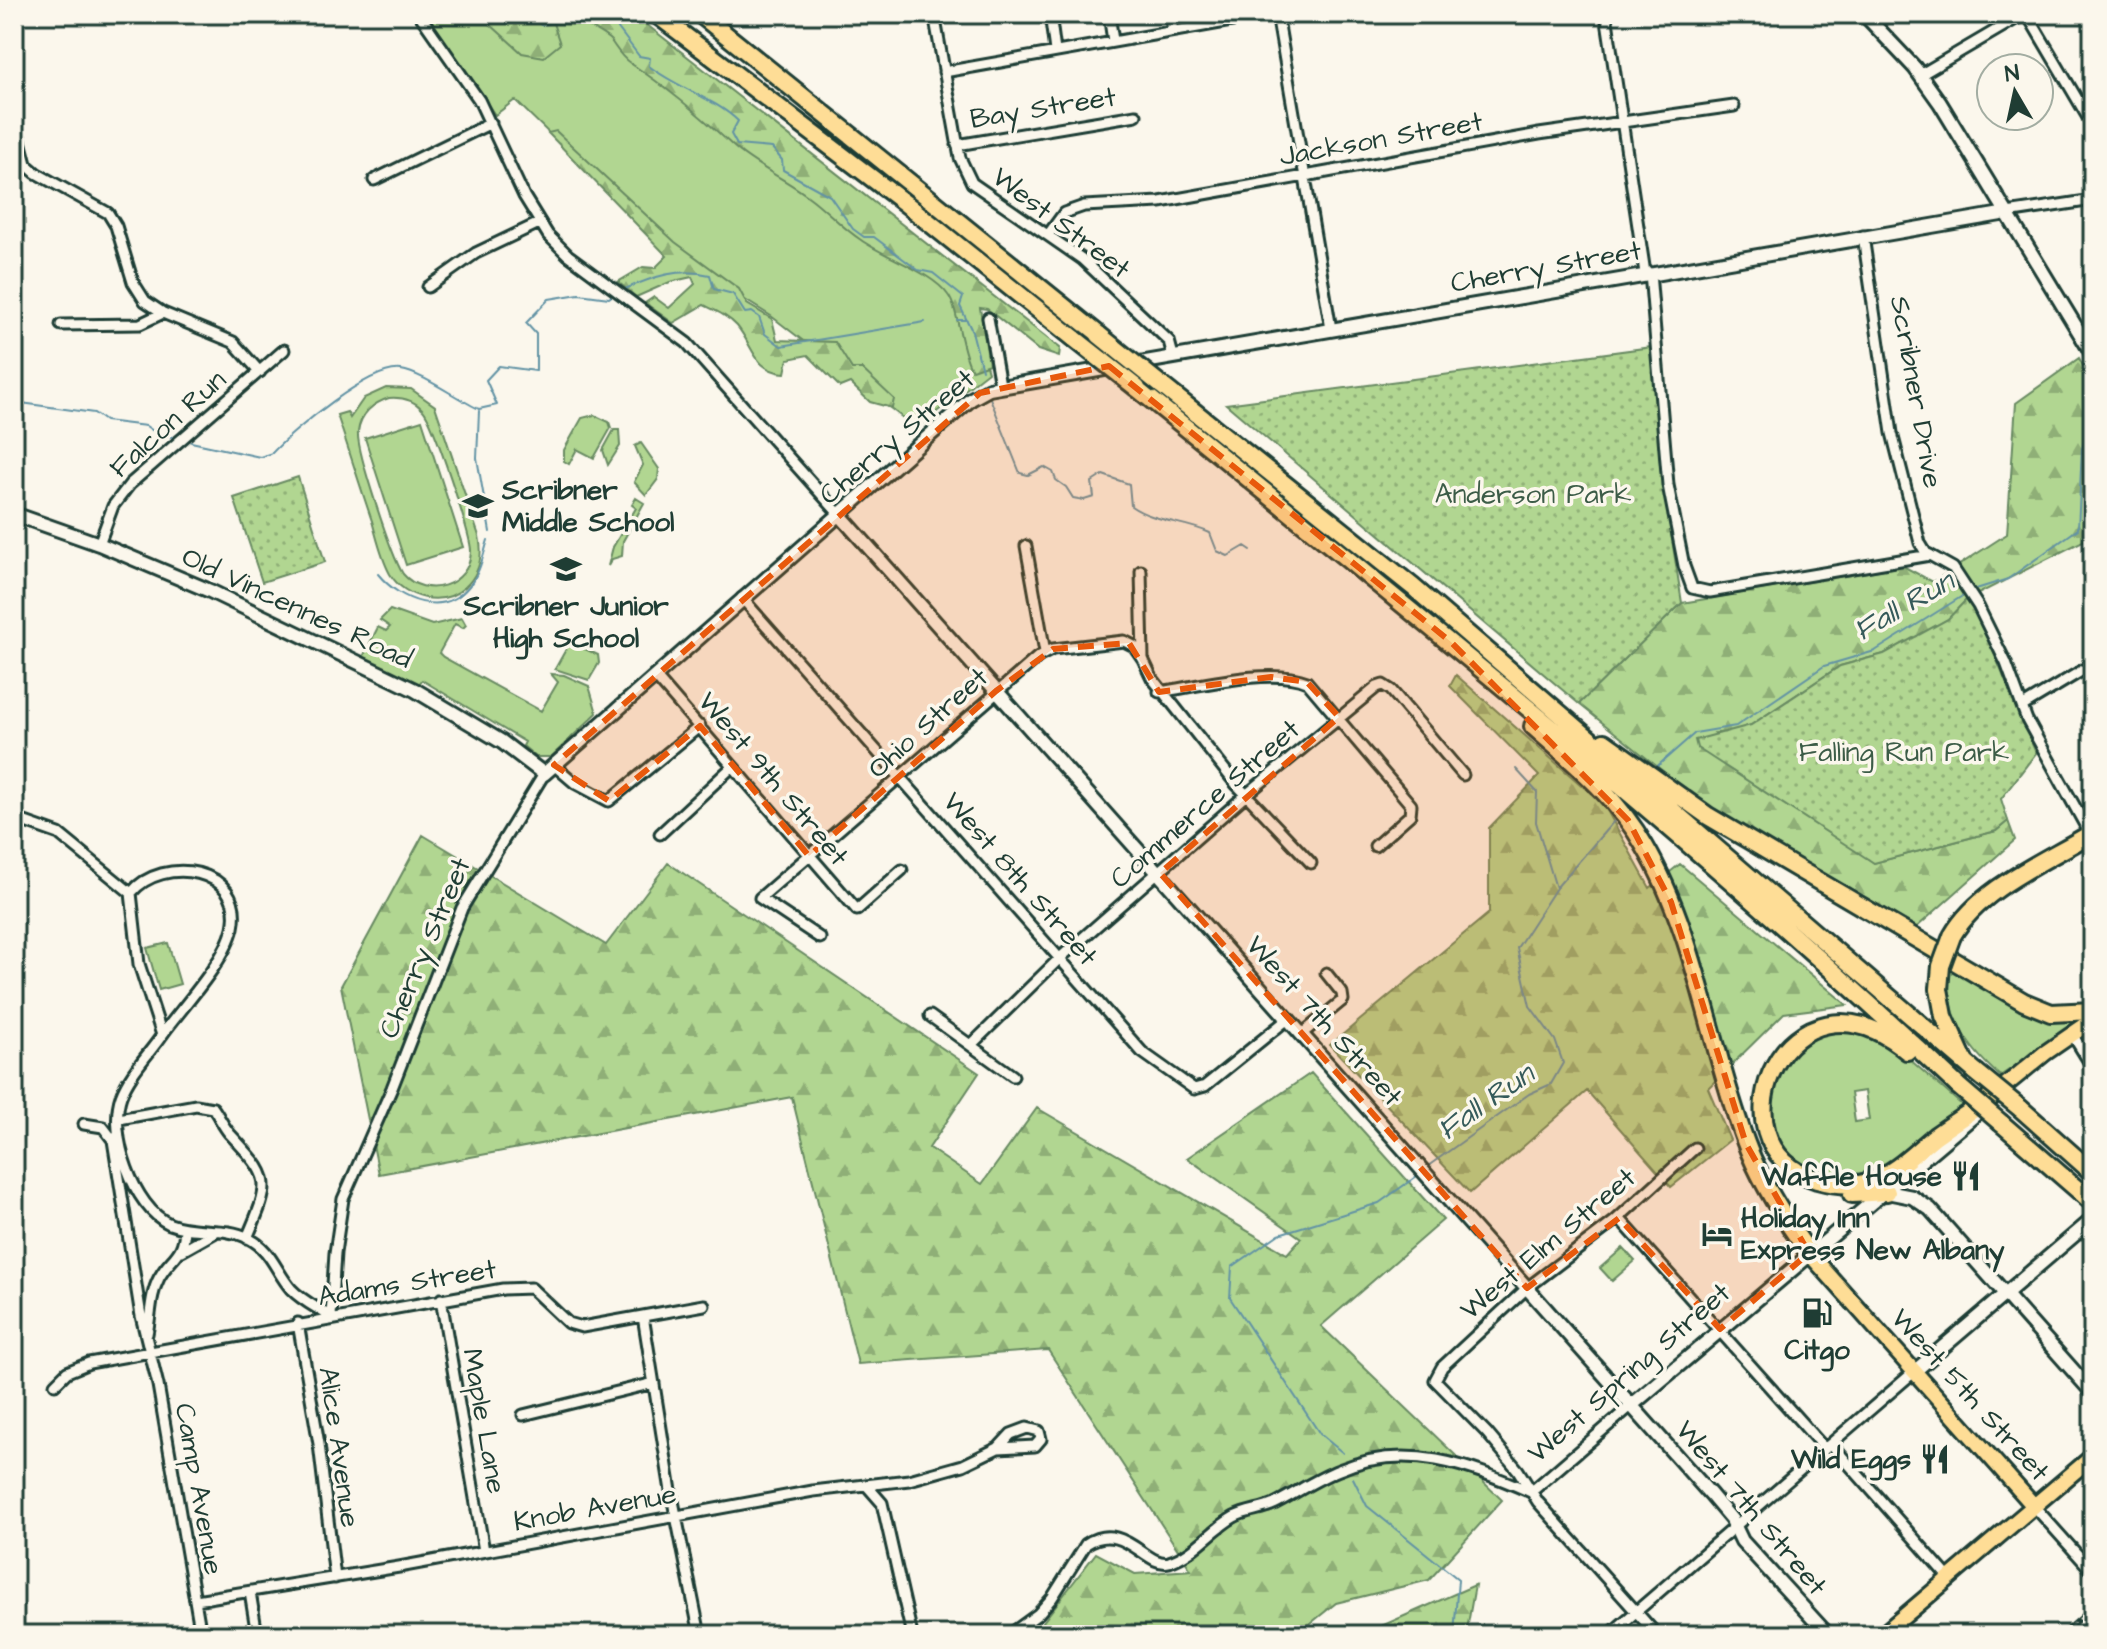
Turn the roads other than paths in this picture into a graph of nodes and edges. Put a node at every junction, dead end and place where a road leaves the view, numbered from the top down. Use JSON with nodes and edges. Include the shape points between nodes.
{"nodes":[{"id":1,"x":419,"y":14,"type":"edge"},
{"id":2,"x":656,"y":14,"type":"edge"},
{"id":3,"x":700,"y":14,"type":"edge"},
{"id":4,"x":934,"y":14,"type":"edge"},
{"id":5,"x":1050,"y":14,"type":"edge"},
{"id":6,"x":1109,"y":14,"type":"edge"},
{"id":7,"x":1170,"y":14,"type":"edge"},
{"id":8,"x":1271,"y":14,"type":"edge"},
{"id":9,"x":1277,"y":14,"type":"edge"},
{"id":10,"x":1606,"y":14,"type":"edge"},
{"id":11,"x":1864,"y":14,"type":"edge"},
{"id":12,"x":2025,"y":14,"type":"edge"},
{"id":13,"x":1173,"y":31,"type":"junction"},
{"id":14,"x":1113,"y":41,"type":"junction"},
{"id":15,"x":1055,"y":51,"type":"junction"},
{"id":16,"x":944,"y":72,"type":"junction"},
{"id":17,"x":1920,"y":75,"type":"junction"},
{"id":18,"x":1734,"y":106,"type":"dead end"},
{"id":19,"x":1136,"y":115,"type":"dead end"},
{"id":20,"x":14,"y":118,"type":"edge"},
{"id":21,"x":1623,"y":121,"type":"junction"},
{"id":22,"x":491,"y":123,"type":"junction"},
{"id":23,"x":2093,"y":126,"type":"edge"},
{"id":24,"x":957,"y":145,"type":"junction"},
{"id":25,"x":14,"y":154,"type":"edge"},
{"id":26,"x":28,"y":167,"type":"junction"},
{"id":27,"x":1305,"y":174,"type":"junction"},
{"id":28,"x":374,"y":180,"type":"dead end"},
{"id":29,"x":2093,"y":200,"type":"edge"},
{"id":30,"x":2007,"y":213,"type":"junction"},
{"id":31,"x":539,"y":223,"type":"junction"},
{"id":32,"x":1048,"y":235,"type":"junction"},
{"id":33,"x":1863,"y":236,"type":"junction"},
{"id":34,"x":1648,"y":273,"type":"junction"},
{"id":35,"x":428,"y":287,"type":"dead end"},
{"id":36,"x":163,"y":313,"type":"junction"},
{"id":37,"x":988,"y":318,"type":"dead end"},
{"id":38,"x":61,"y":325,"type":"dead end"},
{"id":39,"x":1331,"y":329,"type":"junction"},
{"id":40,"x":284,"y":350,"type":"dead end"},
{"id":41,"x":2093,"y":355,"type":"edge"},
{"id":42,"x":1173,"y":356,"type":"junction"},
{"id":43,"x":260,"y":372,"type":"junction"},
{"id":44,"x":1000,"y":385,"type":"junction"},
{"id":45,"x":14,"y":514,"type":"edge"},
{"id":46,"x":840,"y":515,"type":"junction"},
{"id":47,"x":99,"y":544,"type":"junction"},
{"id":48,"x":1026,"y":546,"type":"dead end"},
{"id":49,"x":1930,"y":555,"type":"junction"},
{"id":50,"x":1141,"y":571,"type":"dead end"},
{"id":51,"x":742,"y":598,"type":"junction"},
{"id":52,"x":1451,"y":642,"type":"junction"},
{"id":53,"x":1045,"y":652,"type":"junction"},
{"id":54,"x":1143,"y":659,"type":"junction"},
{"id":55,"x":2093,"y":664,"type":"edge"},
{"id":56,"x":655,"y":676,"type":"junction"},
{"id":57,"x":996,"y":691,"type":"junction"},
{"id":58,"x":1531,"y":691,"type":"junction"},
{"id":59,"x":1159,"y":692,"type":"junction"},
{"id":60,"x":2023,"y":706,"type":"junction"},
{"id":61,"x":1339,"y":717,"type":"junction"},
{"id":62,"x":700,"y":726,"type":"junction"},
{"id":63,"x":732,"y":767,"type":"junction"},
{"id":64,"x":549,"y":770,"type":"junction"},
{"id":65,"x":1463,"y":775,"type":"dead end"},
{"id":66,"x":900,"y":777,"type":"junction"},
{"id":67,"x":1246,"y":795,"type":"junction"},
{"id":68,"x":14,"y":818,"type":"edge"},
{"id":69,"x":660,"y":834,"type":"dead end"},
{"id":70,"x":2092,"y":835,"type":"edge"},
{"id":71,"x":1375,"y":846,"type":"dead end"},
{"id":72,"x":809,"y":856,"type":"junction"},
{"id":73,"x":1311,"y":863,"type":"dead end"},
{"id":74,"x":902,"y":870,"type":"dead end"},
{"id":75,"x":1160,"y":873,"type":"junction"},
{"id":76,"x":131,"y":893,"type":"junction"},
{"id":77,"x":820,"y":938,"type":"dead end"},
{"id":78,"x":1060,"y":958,"type":"junction"},
{"id":79,"x":1326,"y":973,"type":"dead end"},
{"id":80,"x":2093,"y":1011,"type":"edge"},
{"id":81,"x":930,"y":1016,"type":"dead end"},
{"id":82,"x":1289,"y":1018,"type":"junction"},
{"id":83,"x":2093,"y":1020,"type":"edge"},
{"id":84,"x":1303,"y":1033,"type":"junction"},
{"id":85,"x":2072,"y":1034,"type":"junction"},
{"id":86,"x":162,"y":1035,"type":"junction"},
{"id":87,"x":972,"y":1044,"type":"junction"},
{"id":88,"x":2093,"y":1068,"type":"edge"},
{"id":89,"x":1013,"y":1076,"type":"dead end"},
{"id":90,"x":1966,"y":1076,"type":"junction"},
{"id":91,"x":1990,"y":1098,"type":"junction"},
{"id":92,"x":119,"y":1119,"type":"junction"},
{"id":93,"x":84,"y":1124,"type":"dead end"},
{"id":94,"x":1695,"y":1148,"type":"dead end"},
{"id":95,"x":2093,"y":1173,"type":"edge"},
{"id":96,"x":1802,"y":1175,"type":"junction"},
{"id":97,"x":1887,"y":1192,"type":"junction"},
{"id":98,"x":2089,"y":1196,"type":"edge"},
{"id":99,"x":1619,"y":1218,"type":"junction"},
{"id":100,"x":2093,"y":1219,"type":"edge"},
{"id":101,"x":185,"y":1228,"type":"junction"},
{"id":102,"x":226,"y":1233,"type":"junction"},
{"id":103,"x":247,"y":1238,"type":"junction"},
{"id":104,"x":182,"y":1251,"type":"junction"},
{"id":105,"x":1809,"y":1253,"type":"junction"},
{"id":106,"x":1527,"y":1288,"type":"junction"},
{"id":107,"x":2005,"y":1294,"type":"junction"},
{"id":108,"x":441,"y":1299,"type":"junction"},
{"id":109,"x":704,"y":1305,"type":"dead end"},
{"id":110,"x":643,"y":1316,"type":"junction"},
{"id":111,"x":331,"y":1317,"type":"junction"},
{"id":112,"x":298,"y":1323,"type":"junction"},
{"id":113,"x":1720,"y":1329,"type":"junction"},
{"id":114,"x":147,"y":1338,"type":"junction"},
{"id":115,"x":151,"y":1351,"type":"junction"},
{"id":116,"x":1915,"y":1371,"type":"junction"},
{"id":117,"x":654,"y":1383,"type":"junction"},
{"id":118,"x":55,"y":1384,"type":"dead end"},
{"id":119,"x":2093,"y":1393,"type":"edge"},
{"id":120,"x":1632,"y":1405,"type":"junction"},
{"id":121,"x":523,"y":1415,"type":"dead end"},
{"id":122,"x":1828,"y":1447,"type":"junction"},
{"id":123,"x":998,"y":1448,"type":"dead end"},
{"id":124,"x":2093,"y":1456,"type":"edge"},
{"id":125,"x":868,"y":1487,"type":"junction"},
{"id":126,"x":1531,"y":1492,"type":"junction"},
{"id":127,"x":2034,"y":1506,"type":"junction"},
{"id":128,"x":676,"y":1516,"type":"junction"},
{"id":129,"x":1735,"y":1527,"type":"junction"},
{"id":130,"x":484,"y":1551,"type":"junction"},
{"id":131,"x":2093,"y":1572,"type":"edge"},
{"id":132,"x":335,"y":1578,"type":"junction"},
{"id":133,"x":1949,"y":1578,"type":"junction"},
{"id":134,"x":250,"y":1592,"type":"junction"},
{"id":135,"x":196,"y":1600,"type":"junction"},
{"id":136,"x":1636,"y":1612,"type":"junction"},
{"id":137,"x":201,"y":1635,"type":"edge"},
{"id":138,"x":257,"y":1635,"type":"edge"},
{"id":139,"x":700,"y":1635,"type":"edge"},
{"id":140,"x":912,"y":1635,"type":"edge"},
{"id":141,"x":1009,"y":1635,"type":"edge"},
{"id":142,"x":1609,"y":1635,"type":"edge"},
{"id":143,"x":1657,"y":1635,"type":"edge"},
{"id":144,"x":1828,"y":1635,"type":"edge"},
{"id":145,"x":1882,"y":1635,"type":"edge"}],
"edges":[{"from":1,"to":22,"type":"street"},
{"from":2,"to":52,"type":"highway","bridge":true,"via":[[906,204]]},
{"from":3,"to":58,"type":"highway","bridge":true,"via":[[1413,587]]},
{"from":4,"to":16,"type":"street","name":"West Street"},
{"from":5,"to":15,"type":"street"},
{"from":6,"to":14,"type":"street"},
{"from":7,"to":13,"type":"street"},
{"from":8,"to":13,"type":"street"},
{"from":9,"to":27,"type":"street"},
{"from":10,"to":21,"type":"street"},
{"from":11,"to":17,"type":"street"},
{"from":12,"to":17,"type":"street"},
{"from":12,"to":23,"type":"street"},
{"from":13,"to":14,"type":"street"},
{"from":14,"to":15,"type":"street"},
{"from":15,"to":16,"type":"street"},
{"from":16,"to":24,"type":"street","name":"West Street"},
{"from":17,"to":30,"type":"street"},
{"from":18,"to":21,"type":"street","name":"Jackson Street"},
{"from":19,"to":24,"type":"street","name":"Bay Street"},
{"from":20,"to":26,"type":"street"},
{"from":21,"to":27,"type":"street","name":"Jackson Street"},
{"from":21,"to":34,"type":"street"},
{"from":22,"to":28,"type":"street"},
{"from":22,"to":31,"type":"street"},
{"from":24,"to":32,"type":"street","name":"West Street","via":[[976,188]]},
{"from":25,"to":26,"type":"street"},
{"from":26,"to":36,"type":"street","via":[[103,208],[116,226],[137,290]]},
{"from":27,"to":32,"type":"street","name":"Jackson Street","via":[[1160,202],[1076,208],[1064,213]]},
{"from":27,"to":39,"type":"street"},
{"from":29,"to":30,"type":"street","name":"Cherry Street"},
{"from":30,"to":33,"type":"street","name":"Cherry Street"},
{"from":30,"to":41,"type":"street"},
{"from":31,"to":35,"type":"street","via":[[476,253]]},
{"from":31,"to":46,"type":"street","via":[[568,255],[687,343]]},
{"from":32,"to":42,"type":"street","name":"West Street","via":[[1082,259],[1164,336]]},
{"from":33,"to":34,"type":"street","name":"Cherry Street"},
{"from":33,"to":49,"type":"street","name":"Scribner Drive","via":[[1892,433],[1920,543]]},
{"from":34,"to":39,"type":"street","name":"Cherry Street"},
{"from":34,"to":49,"type":"street","via":[[1668,485],[1692,588],[1710,592]]},
{"from":36,"to":38,"type":"street","via":[[140,324]]},
{"from":36,"to":43,"type":"street","via":[[233,342]]},
{"from":37,"to":44,"type":"street"},
{"from":39,"to":42,"type":"street","name":"Cherry Street"},
{"from":40,"to":43,"type":"street","name":"Falcon Run"},
{"from":42,"to":44,"type":"street","name":"Cherry Street"},
{"from":43,"to":47,"type":"street","name":"Falcon Run","via":[[120,494]]},
{"from":44,"to":46,"type":"street","name":"Cherry Street","via":[[971,399]]},
{"from":45,"to":47,"type":"street","name":"Old Vincennes Road"},
{"from":46,"to":51,"type":"street","name":"Cherry Street"},
{"from":46,"to":57,"type":"street","name":"West 7th Street"},
{"from":47,"to":64,"type":"street","name":"Old Vincennes Road","via":[[415,690]]},
{"from":48,"to":53,"type":"street"},
{"from":49,"to":60,"type":"street","name":"Scribner Drive","via":[[1953,568],[1978,606]]},
{"from":50,"to":54,"type":"street"},
{"from":51,"to":56,"type":"street","name":"Cherry Street"},
{"from":51,"to":66,"type":"street","name":"West 8th Street"},
{"from":52,"to":90,"type":"highway","via":[[1876,1008]]},
{"from":52,"to":105,"type":"highway","via":[[1490,688],[1603,791],[1643,842],[1671,902],[1746,1144]]},
{"from":53,"to":54,"type":"street","via":[[1124,641]]},
{"from":53,"to":57,"type":"street","name":"Ohio Street"},
{"from":54,"to":59,"type":"street"},
{"from":55,"to":60,"type":"street"},
{"from":56,"to":62,"type":"street","name":"West 9th Street"},
{"from":56,"to":64,"type":"street","name":"Cherry Street"},
{"from":57,"to":66,"type":"street","name":"Ohio Street"},
{"from":57,"to":75,"type":"street","name":"West 7th Street"},
{"from":58,"to":80,"type":"highway","via":[[1708,816],[2024,1002],[2051,1013]]},
{"from":58,"to":90,"type":"highway","via":[[1615,764],[1677,828]]},
{"from":59,"to":61,"type":"street","via":[[1292,677],[1316,689]]},
{"from":59,"to":67,"type":"street"},
{"from":60,"to":70,"type":"street","name":"Scribner Drive"},
{"from":61,"to":65,"type":"street","name":"Commerce Street","via":[[1383,685]]},
{"from":61,"to":67,"type":"street","name":"Commerce Street"},
{"from":61,"to":71,"type":"street","via":[[1411,805],[1410,815]]},
{"from":62,"to":63,"type":"street","name":"West 9th Street"},
{"from":62,"to":64,"type":"street","via":[[609,801]]},
{"from":63,"to":69,"type":"street"},
{"from":63,"to":72,"type":"street","name":"West 9th Street"},
{"from":64,"to":111,"type":"street","name":"Cherry Street","via":[[462,908],[343,1199]]},
{"from":66,"to":72,"type":"street","name":"Ohio Street"},
{"from":66,"to":78,"type":"street","name":"West 8th Street"},
{"from":67,"to":73,"type":"street"},
{"from":67,"to":75,"type":"street","name":"Commerce Street"},
{"from":68,"to":76,"type":"street","via":[[59,834]]},
{"from":70,"to":90,"type":"highway","bridge":true,"via":[[1994,892],[1952,936],[1939,989]]},
{"from":72,"to":74,"type":"street","name":"West 9th Street","via":[[857,910]]},
{"from":72,"to":77,"type":"street","name":"Ohio Street","via":[[760,898]]},
{"from":75,"to":78,"type":"street","name":"Commerce Street"},
{"from":75,"to":82,"type":"street","name":"West 7th Street"},
{"from":76,"to":86,"type":"street","via":[[139,964]]},
{"from":76,"to":86,"type":"street","via":[[163,871],[189,870],[218,882],[230,898],[233,929]]},
{"from":78,"to":82,"type":"street","name":"West 8th Street","via":[[1142,1052],[1194,1089],[1205,1086]]},
{"from":78,"to":87,"type":"street","name":"Commerce Street"},
{"from":79,"to":84,"type":"street","via":[[1343,1000]]},
{"from":81,"to":87,"type":"street"},
{"from":82,"to":84,"type":"street","name":"West 7th Street"},
{"from":83,"to":85,"type":"main road","name":"West Spring Street"},
{"from":84,"to":106,"type":"street","name":"West 7th Street"},
{"from":85,"to":88,"type":"street"},
{"from":85,"to":91,"type":"main road","name":"West Spring Street"},
{"from":86,"to":92,"type":"street","via":[[124,1089]]},
{"from":87,"to":89,"type":"street"},
{"from":90,"to":95,"type":"highway","bridge":true,"via":[[2020,1108]]},
{"from":90,"to":96,"type":"highway","via":[[1943,1081],[1893,1039],[1863,1025],[1831,1024],[1800,1035],[1772,1066],[1763,1106],[1769,1135]]},
{"from":90,"to":98,"type":"highway","bridge":true,"via":[[2003,1121]]},
{"from":91,"to":96,"type":"highway","via":[[1873,1180],[1844,1185]]},
{"from":91,"to":97,"type":"street","name":"West Spring Street"},
{"from":92,"to":101,"type":"street","via":[[138,1197],[157,1218]]},
{"from":92,"to":103,"type":"street","via":[[196,1105],[215,1110],[265,1176],[263,1199]]},
{"from":93,"to":114,"type":"street","name":"Camp Avenue","via":[[103,1127],[113,1140]]},
{"from":94,"to":99,"type":"street","name":"West Elm Street"},
{"from":96,"to":97,"type":"highway","via":[[1827,1192]]},
{"from":97,"to":105,"type":"street","name":"West Spring Street"},
{"from":97,"to":107,"type":"street","via":[[1905,1194],[1926,1206]]},
{"from":99,"to":106,"type":"street","name":"West Elm Street"},
{"from":99,"to":113,"type":"street"},
{"from":100,"to":107,"type":"street"},
{"from":101,"to":102,"type":"street"},
{"from":101,"to":104,"type":"street"},
{"from":102,"to":103,"type":"street"},
{"from":102,"to":104,"type":"street","via":[[202,1237]]},
{"from":103,"to":111,"type":"street","via":[[266,1252],[295,1293]]},
{"from":104,"to":114,"type":"street","via":[[155,1288]]},
{"from":105,"to":113,"type":"street","name":"West Spring Street"},
{"from":105,"to":116,"type":"main road","name":"West 5th Street"},
{"from":106,"to":120,"type":"street","name":"West 7th Street"},
{"from":106,"to":126,"type":"street","name":"West Elm Street","via":[[1442,1367],[1435,1380],[1487,1433]]},
{"from":107,"to":116,"type":"street"},
{"from":107,"to":119,"type":"street"},
{"from":108,"to":110,"type":"street","name":"Adams Street","via":[[525,1286],[572,1326]]},
{"from":108,"to":111,"type":"street","name":"Adams Street"},
{"from":108,"to":130,"type":"street","name":"Maple Lane"},
{"from":109,"to":110,"type":"street","name":"Adams Street"},
{"from":110,"to":117,"type":"street"},
{"from":111,"to":112,"type":"street","name":"Adams Street"},
{"from":112,"to":115,"type":"street","name":"Adams Street"},
{"from":112,"to":132,"type":"street","name":"Alice Avenue"},
{"from":113,"to":120,"type":"street","name":"West Spring Street"},
{"from":113,"to":122,"type":"street"},
{"from":114,"to":115,"type":"street","name":"Camp Avenue"},
{"from":115,"to":118,"type":"street","name":"Adams Street","via":[[77,1367]]},
{"from":115,"to":135,"type":"street","name":"Camp Avenue"},
{"from":116,"to":122,"type":"street"},
{"from":116,"to":127,"type":"main road","name":"West 5th Street"},
{"from":117,"to":121,"type":"street"},
{"from":117,"to":128,"type":"street"},
{"from":120,"to":126,"type":"street","name":"West Spring Street"},
{"from":120,"to":129,"type":"street","name":"West 7th Street"},
{"from":122,"to":129,"type":"street"},
{"from":122,"to":133,"type":"street"},
{"from":123,"to":125,"type":"street","name":"Knob Avenue","via":[[945,1472]]},
{"from":124,"to":127,"type":"main road"},
{"from":125,"to":128,"type":"street","name":"Knob Avenue","via":[[826,1489]]},
{"from":125,"to":140,"type":"street","via":[[882,1503]]},
{"from":126,"to":136,"type":"street"},
{"from":126,"to":141,"type":"street","via":[[1438,1458],[1409,1455],[1365,1461],[1239,1515],[1169,1562],[1116,1538],[1093,1540],[1038,1614]]},
{"from":127,"to":131,"type":"street","name":"West 5th Street"},
{"from":127,"to":133,"type":"main road"},
{"from":128,"to":130,"type":"street","name":"Knob Avenue"},
{"from":128,"to":139,"type":"street"},
{"from":129,"to":136,"type":"street"},
{"from":129,"to":144,"type":"street","name":"West 7th Street"},
{"from":130,"to":132,"type":"street","name":"Knob Avenue"},
{"from":132,"to":134,"type":"street","name":"Knob Avenue"},
{"from":133,"to":145,"type":"main road"},
{"from":134,"to":135,"type":"street","name":"Knob Avenue"},
{"from":134,"to":138,"type":"street"},
{"from":135,"to":137,"type":"street","name":"Camp Avenue"},
{"from":136,"to":142,"type":"street"},
{"from":136,"to":143,"type":"street"}]}
